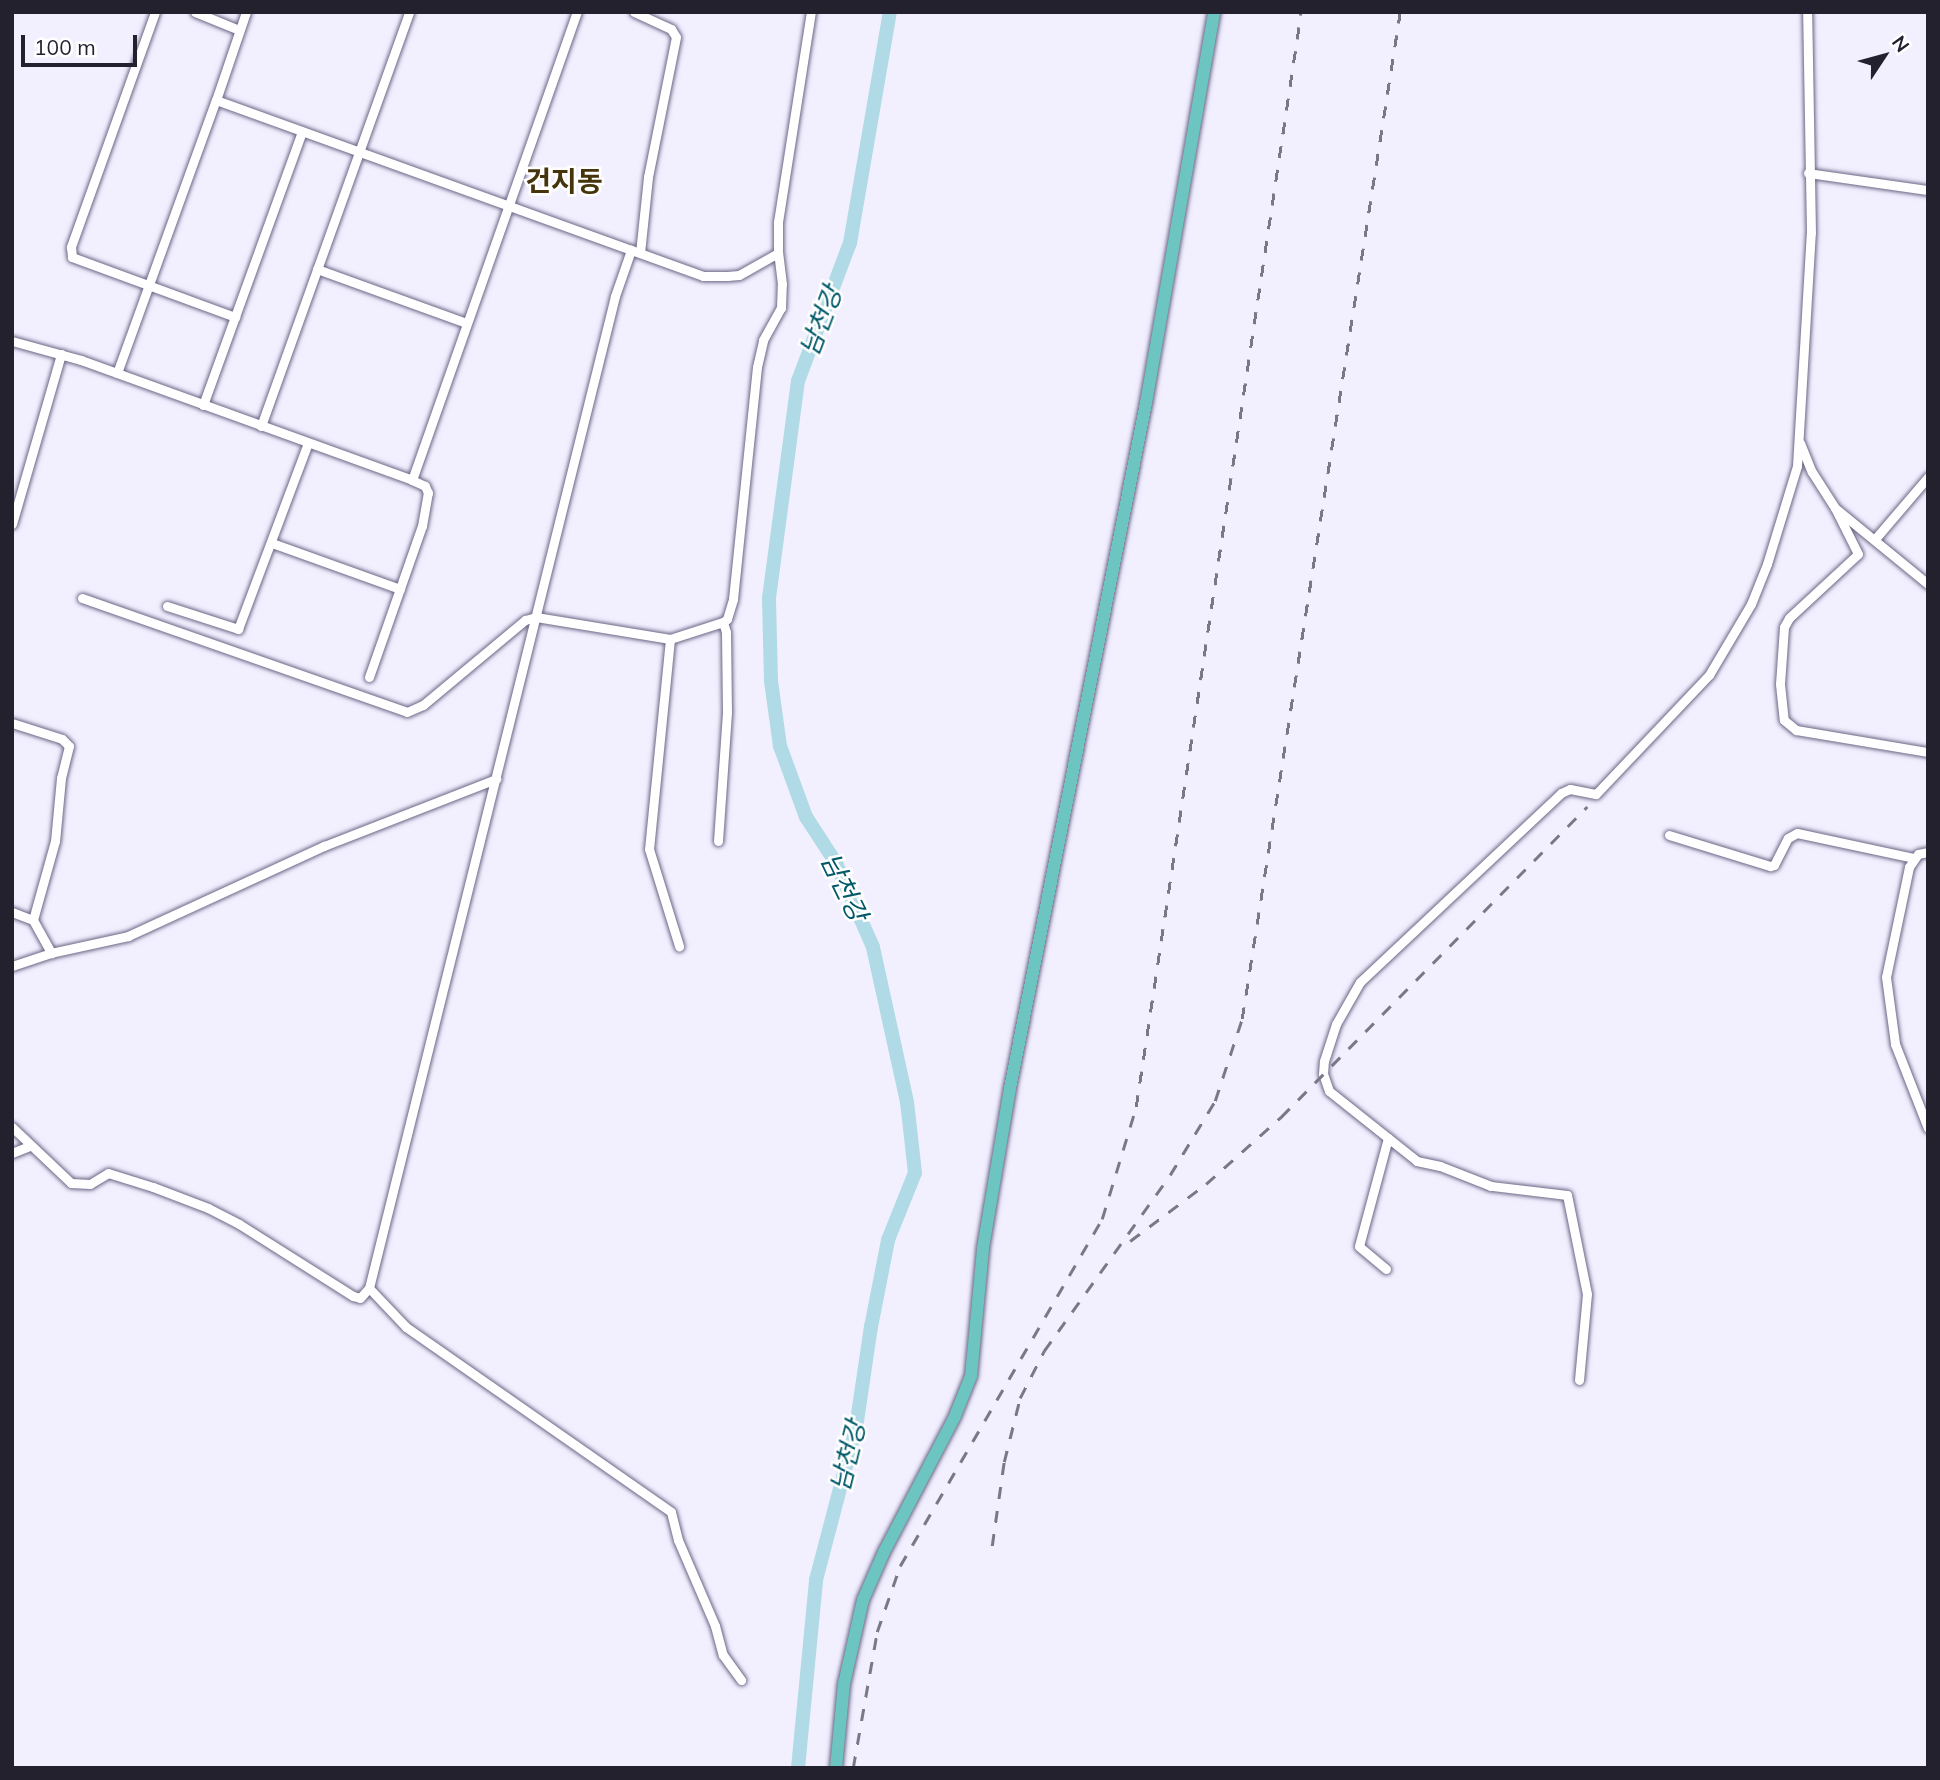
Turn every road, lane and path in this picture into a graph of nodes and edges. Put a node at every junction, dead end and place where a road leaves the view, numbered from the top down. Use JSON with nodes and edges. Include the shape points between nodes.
{"nodes":[{"id":1,"x":155,"y":12,"type":"edge"},
{"id":2,"x":195,"y":12,"type":"edge"},
{"id":3,"x":246,"y":12,"type":"edge"},
{"id":4,"x":409,"y":12,"type":"edge"},
{"id":5,"x":577,"y":12,"type":"edge"},
{"id":6,"x":634,"y":12,"type":"edge"},
{"id":7,"x":811,"y":12,"type":"edge"},
{"id":8,"x":1214,"y":12,"type":"edge"},
{"id":9,"x":1807,"y":12,"type":"edge"},
{"id":10,"x":239,"y":30,"type":"junction"},
{"id":11,"x":216,"y":100,"type":"junction"},
{"id":12,"x":302,"y":131,"type":"junction"},
{"id":13,"x":360,"y":151,"type":"junction"},
{"id":14,"x":1808,"y":173,"type":"junction"},
{"id":15,"x":1928,"y":190,"type":"edge"},
{"id":16,"x":508,"y":205,"type":"junction"},
{"id":17,"x":635,"y":252,"type":"junction"},
{"id":18,"x":778,"y":253,"type":"junction"},
{"id":19,"x":317,"y":269,"type":"junction"},
{"id":20,"x":149,"y":284,"type":"junction"},
{"id":21,"x":235,"y":317,"type":"junction"},
{"id":22,"x":466,"y":323,"type":"junction"},
{"id":23,"x":12,"y":341,"type":"edge"},
{"id":24,"x":61,"y":354,"type":"junction"},
{"id":25,"x":117,"y":373,"type":"junction"},
{"id":26,"x":203,"y":405,"type":"junction"},
{"id":27,"x":261,"y":426,"type":"junction"},
{"id":28,"x":1798,"y":438,"type":"junction"},
{"id":29,"x":309,"y":443,"type":"junction"},
{"id":30,"x":1928,"y":477,"type":"edge"},
{"id":31,"x":411,"y":480,"type":"junction"},
{"id":32,"x":1835,"y":508,"type":"junction"},
{"id":33,"x":12,"y":524,"type":"edge"},
{"id":34,"x":1875,"y":539,"type":"junction"},
{"id":35,"x":272,"y":543,"type":"junction"},
{"id":36,"x":1928,"y":584,"type":"edge"},
{"id":37,"x":400,"y":589,"type":"junction"},
{"id":38,"x":82,"y":598,"type":"dead end"},
{"id":39,"x":167,"y":606,"type":"dead end"},
{"id":40,"x":536,"y":617,"type":"junction"},
{"id":41,"x":723,"y":622,"type":"junction"},
{"id":42,"x":670,"y":639,"type":"junction"},
{"id":43,"x":369,"y":677,"type":"dead end"},
{"id":44,"x":12,"y":723,"type":"edge"},
{"id":45,"x":1928,"y":752,"type":"edge"},
{"id":46,"x":496,"y":779,"type":"junction"},
{"id":47,"x":1669,"y":835,"type":"dead end"},
{"id":48,"x":718,"y":841,"type":"dead end"},
{"id":49,"x":1928,"y":852,"type":"edge"},
{"id":50,"x":1914,"y":858,"type":"junction"},
{"id":51,"x":12,"y":912,"type":"edge"},
{"id":52,"x":33,"y":920,"type":"junction"},
{"id":53,"x":678,"y":946,"type":"dead end"},
{"id":54,"x":51,"y":953,"type":"junction"},
{"id":55,"x":12,"y":966,"type":"edge"},
{"id":56,"x":12,"y":1127,"type":"edge"},
{"id":57,"x":1928,"y":1128,"type":"edge"},
{"id":58,"x":1388,"y":1138,"type":"junction"},
{"id":59,"x":29,"y":1146,"type":"junction"},
{"id":60,"x":12,"y":1153,"type":"edge"},
{"id":61,"x":1386,"y":1269,"type":"dead end"},
{"id":62,"x":369,"y":1288,"type":"junction"},
{"id":63,"x":1579,"y":1380,"type":"dead end"},
{"id":64,"x":741,"y":1679,"type":"dead end"},
{"id":65,"x":836,"y":1768,"type":"edge"}],
"edges":[{"from":1,"to":20,"type":"street","via":[[71,247],[72,257]]},
{"from":2,"to":10,"type":"street"},
{"from":3,"to":10,"type":"street"},
{"from":4,"to":13,"type":"street"},
{"from":5,"to":16,"type":"street"},
{"from":6,"to":17,"type":"street","via":[[671,29],[676,37]]},
{"from":7,"to":18,"type":"street","via":[[778,222]]},
{"from":8,"to":65,"type":"main road","via":[[1146,403],[1010,1088],[984,1248],[971,1376],[863,1600],[845,1674]]},
{"from":9,"to":14,"type":"street"},
{"from":10,"to":11,"type":"street"},
{"from":11,"to":12,"type":"street"},
{"from":11,"to":20,"type":"street"},
{"from":12,"to":13,"type":"street"},
{"from":12,"to":21,"type":"street"},
{"from":13,"to":16,"type":"street"},
{"from":13,"to":19,"type":"street"},
{"from":14,"to":15,"type":"street"},
{"from":14,"to":28,"type":"street","via":[[1811,233]]},
{"from":16,"to":17,"type":"street"},
{"from":16,"to":22,"type":"street"},
{"from":17,"to":18,"type":"street","via":[[703,276],[727,276],[754,268]]},
{"from":17,"to":40,"type":"street","via":[[615,296]]},
{"from":18,"to":41,"type":"street","via":[[781,308],[763,340],[757,367],[733,599]]},
{"from":19,"to":22,"type":"street"},
{"from":19,"to":27,"type":"street"},
{"from":20,"to":21,"type":"street"},
{"from":20,"to":25,"type":"street"},
{"from":21,"to":26,"type":"street"},
{"from":22,"to":31,"type":"street"},
{"from":23,"to":24,"type":"street"},
{"from":24,"to":25,"type":"street"},
{"from":24,"to":33,"type":"street"},
{"from":25,"to":26,"type":"street"},
{"from":26,"to":27,"type":"street"},
{"from":27,"to":29,"type":"street"},
{"from":28,"to":32,"type":"street","via":[[1812,472]]},
{"from":28,"to":58,"type":"street","via":[[1797,466],[1767,564],[1743,622],[1686,702],[1596,794],[1570,789],[1561,793],[1360,982],[1336,1024],[1323,1074],[1329,1091]]},
{"from":29,"to":31,"type":"street"},
{"from":29,"to":35,"type":"street"},
{"from":30,"to":34,"type":"street"},
{"from":31,"to":37,"type":"street","via":[[425,486],[428,494]]},
{"from":32,"to":34,"type":"street"},
{"from":32,"to":45,"type":"street","via":[[1857,554],[1784,627],[1780,684],[1784,720],[1796,730]]},
{"from":34,"to":36,"type":"street"},
{"from":35,"to":37,"type":"street"},
{"from":35,"to":39,"type":"street","via":[[238,629]]},
{"from":37,"to":43,"type":"street"},
{"from":38,"to":40,"type":"street","via":[[407,712],[423,705],[525,620]]},
{"from":40,"to":42,"type":"street"},
{"from":40,"to":46,"type":"street"},
{"from":41,"to":42,"type":"street"},
{"from":41,"to":48,"type":"street","via":[[727,713]]},
{"from":42,"to":53,"type":"street","via":[[649,849]]},
{"from":44,"to":52,"type":"street","via":[[62,739],[69,746],[55,841]]},
{"from":46,"to":54,"type":"street","via":[[324,846],[128,936]]},
{"from":46,"to":62,"type":"street"},
{"from":47,"to":50,"type":"street","via":[[1769,866],[1774,865],[1788,838],[1797,833]]},
{"from":49,"to":50,"type":"street"},
{"from":50,"to":57,"type":"street","via":[[1886,977],[1895,1044]]},
{"from":51,"to":52,"type":"street"},
{"from":52,"to":54,"type":"street"},
{"from":54,"to":55,"type":"street"},
{"from":56,"to":59,"type":"street"},
{"from":58,"to":61,"type":"street","via":[[1359,1246]]},
{"from":58,"to":63,"type":"street","via":[[1417,1161],[1476,1182],[1505,1190],[1567,1195],[1587,1294]]},
{"from":59,"to":60,"type":"street"},
{"from":59,"to":62,"type":"street","via":[[71,1183],[90,1184],[108,1173],[166,1192],[240,1224],[354,1296],[360,1298]]},
{"from":62,"to":64,"type":"street","via":[[406,1327],[671,1512],[723,1655]]}]}
